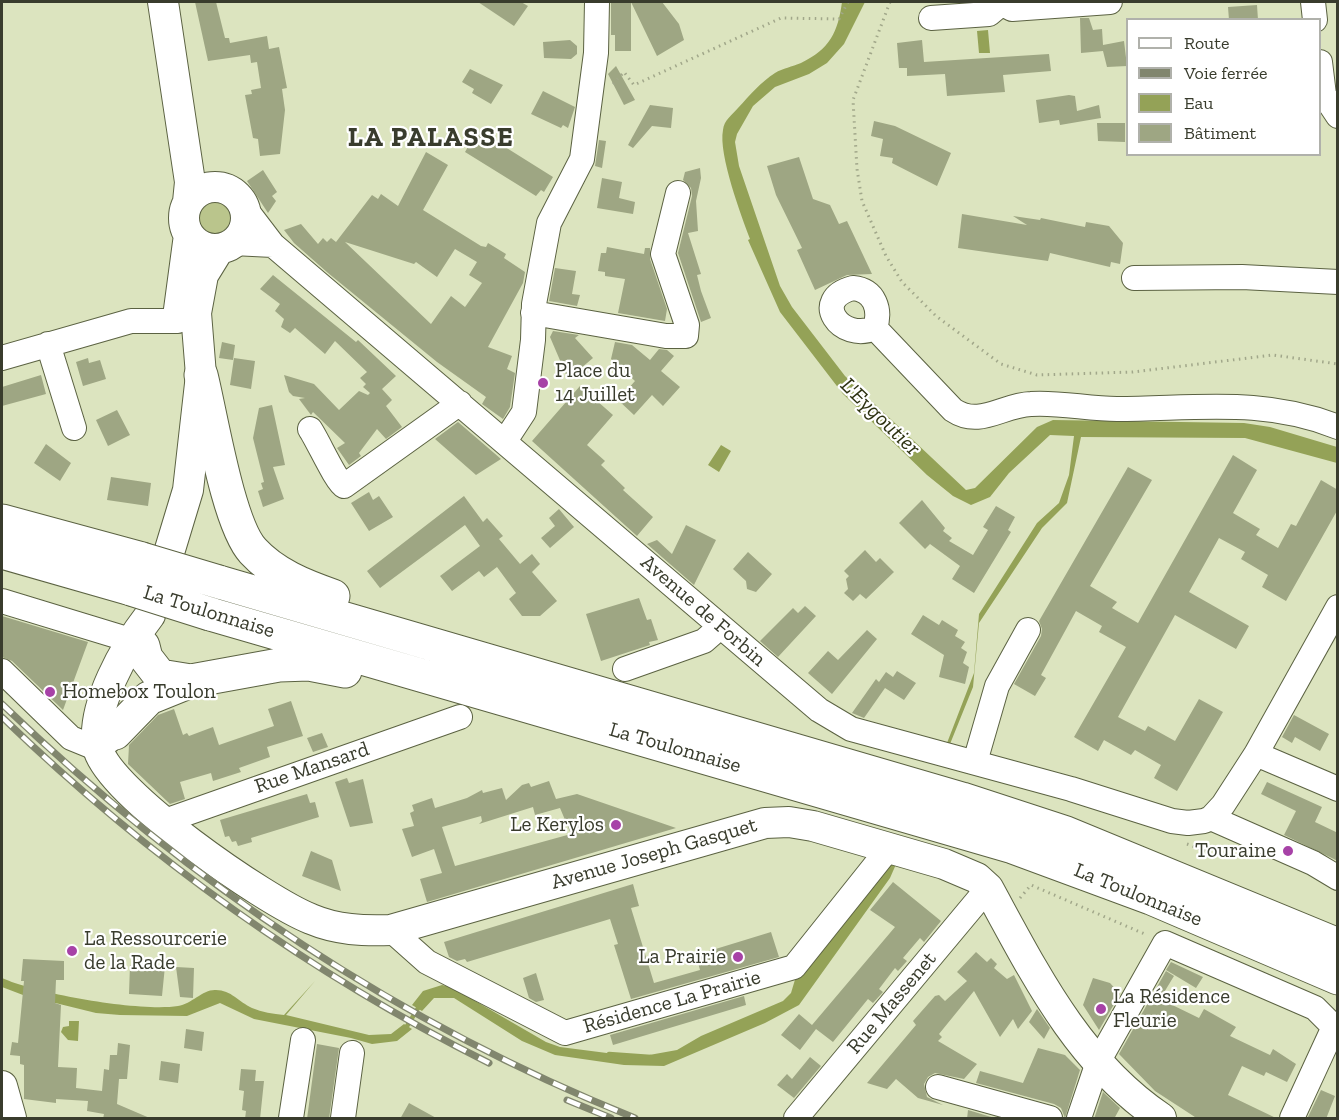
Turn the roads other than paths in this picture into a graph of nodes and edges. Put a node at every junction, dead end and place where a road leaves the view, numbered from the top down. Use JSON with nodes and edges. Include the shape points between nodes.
{"nodes":[{"id":1,"x":163,"y":2,"type":"edge"},
{"id":2,"x":178,"y":2,"type":"edge"},
{"id":3,"x":597,"y":2,"type":"edge"},
{"id":4,"x":1110,"y":2,"type":"edge"},
{"id":5,"x":1313,"y":2,"type":"edge"},
{"id":6,"x":1000,"y":3,"type":"edge"},
{"id":7,"x":931,"y":18,"type":"dead end"},
{"id":8,"x":1315,"y":18,"type":"edge"},
{"id":9,"x":176,"y":32,"type":"junction"},
{"id":10,"x":1321,"y":70,"type":"edge"},
{"id":11,"x":190,"y":114,"type":"junction"},
{"id":12,"x":1338,"y":116,"type":"edge"},
{"id":13,"x":221,"y":188,"type":"junction"},
{"id":14,"x":678,"y":193,"type":"dead end"},
{"id":15,"x":188,"y":202,"type":"junction"},
{"id":16,"x":244,"y":207,"type":"junction"},
{"id":17,"x":189,"y":235,"type":"junction"},
{"id":18,"x":273,"y":245,"type":"junction"},
{"id":19,"x":226,"y":246,"type":"junction"},
{"id":20,"x":1134,"y":278,"type":"dead end"},
{"id":21,"x":1338,"y":282,"type":"edge"},
{"id":22,"x":533,"y":313,"type":"junction"},
{"id":23,"x":187,"y":317,"type":"junction"},
{"id":24,"x":875,"y":328,"type":"dead end"},
{"id":25,"x":48,"y":344,"type":"junction"},
{"id":26,"x":2,"y":358,"type":"edge"},
{"id":27,"x":201,"y":375,"type":"junction"},
{"id":28,"x":460,"y":403,"type":"junction"},
{"id":29,"x":196,"y":423,"type":"junction"},
{"id":30,"x":1338,"y":427,"type":"edge"},
{"id":31,"x":74,"y":428,"type":"dead end"},
{"id":32,"x":310,"y":429,"type":"dead end"},
{"id":33,"x":505,"y":441,"type":"junction"},
{"id":34,"x":2,"y":503,"type":"edge"},
{"id":35,"x":2,"y":521,"type":"edge"},
{"id":36,"x":92,"y":545,"type":"junction"},
{"id":37,"x":2,"y":552,"type":"edge"},
{"id":38,"x":137,"y":574,"type":"junction"},
{"id":39,"x":2,"y":601,"type":"edge"},
{"id":40,"x":1338,"y":607,"type":"edge"},
{"id":41,"x":720,"y":627,"type":"junction"},
{"id":42,"x":1028,"y":630,"type":"dead end"},
{"id":43,"x":141,"y":634,"type":"junction"},
{"id":44,"x":625,"y":669,"type":"dead end"},
{"id":45,"x":2,"y":671,"type":"edge"},
{"id":46,"x":190,"y":681,"type":"junction"},
{"id":47,"x":559,"y":681,"type":"junction"},
{"id":48,"x":460,"y":717,"type":"dead end"},
{"id":49,"x":106,"y":741,"type":"junction"},
{"id":50,"x":652,"y":742,"type":"junction"},
{"id":51,"x":1256,"y":754,"type":"junction"},
{"id":52,"x":975,"y":762,"type":"junction"},
{"id":53,"x":1338,"y":789,"type":"edge"},
{"id":54,"x":1211,"y":818,"type":"junction"},
{"id":55,"x":165,"y":821,"type":"junction"},
{"id":56,"x":889,"y":848,"type":"junction"},
{"id":57,"x":1338,"y":879,"type":"edge"},
{"id":58,"x":988,"y":888,"type":"junction"},
{"id":59,"x":391,"y":930,"type":"junction"},
{"id":60,"x":1338,"y":945,"type":"edge"},
{"id":61,"x":1338,"y":978,"type":"edge"},
{"id":62,"x":1335,"y":1030,"type":"edge"},
{"id":63,"x":303,"y":1040,"type":"dead end"},
{"id":64,"x":352,"y":1053,"type":"dead end"},
{"id":65,"x":1098,"y":1062,"type":"junction"},
{"id":66,"x":2,"y":1086,"type":"edge"},
{"id":67,"x":938,"y":1087,"type":"dead end"},
{"id":68,"x":11,"y":1118,"type":"edge"},
{"id":69,"x":29,"y":1119,"type":"edge"},
{"id":70,"x":291,"y":1119,"type":"edge"},
{"id":71,"x":343,"y":1119,"type":"edge"},
{"id":72,"x":796,"y":1119,"type":"edge"},
{"id":73,"x":1050,"y":1119,"type":"edge"},
{"id":74,"x":1080,"y":1119,"type":"edge"},
{"id":75,"x":1161,"y":1119,"type":"edge"},
{"id":76,"x":1292,"y":1119,"type":"edge"}],
"edges":[{"from":1,"to":9,"type":"main road"},
{"from":2,"to":9,"type":"main road"},
{"from":3,"to":22,"type":"street","via":[[596,53],[582,159],[551,218]]},
{"from":4,"to":6,"type":"street","via":[[1012,9]]},
{"from":5,"to":8,"type":"street"},
{"from":6,"to":7,"type":"street","via":[[989,14]]},
{"from":9,"to":11,"type":"main road"},
{"from":10,"to":12,"type":"street","via":[[1324,95]]},
{"from":11,"to":13,"type":"main road"},
{"from":11,"to":15,"type":"main road"},
{"from":13,"to":15,"type":"main road","via":[[202,190]]},
{"from":13,"to":16,"type":"main road","via":[[231,192]]},
{"from":14,"to":22,"type":"street","via":[[663,252],[687,325],[686,336]]},
{"from":15,"to":17,"type":"main road","via":[[184,219]]},
{"from":16,"to":18,"type":"street","name":"Avenue de Forbin"},
{"from":16,"to":19,"type":"main road","via":[[244,227]]},
{"from":17,"to":19,"type":"main road","via":[[203,247]]},
{"from":17,"to":23,"type":"main road","name":"Avenue Joseph Gasquet","via":[[182,270]]},
{"from":18,"to":19,"type":"street"},
{"from":18,"to":28,"type":"street","name":"Avenue de Forbin"},
{"from":19,"to":23,"type":"main road","name":"Avenue Joseph Gasquet","via":[[203,275]]},
{"from":20,"to":21,"type":"street","via":[[1242,277]]},
{"from":22,"to":33,"type":"street","via":[[524,412]]},
{"from":23,"to":25,"type":"street","via":[[142,326],[131,321]]},
{"from":23,"to":27,"type":"main road","name":"Avenue Joseph Gasquet"},
{"from":23,"to":29,"type":"main road","name":"Avenue Joseph Gasquet","via":[[181,350]]},
{"from":24,"to":30,"type":"street","via":[[953,410],[970,418],[1032,403],[1113,409],[1233,405],[1274,409]]},
{"from":25,"to":26,"type":"street"},
{"from":25,"to":31,"type":"street"},
{"from":27,"to":29,"type":"main road","name":"Avenue Joseph Gasquet"},
{"from":27,"to":47,"type":"highway","via":[[231,504],[251,549],[266,564],[310,588]]},
{"from":28,"to":32,"type":"street","via":[[344,486],[337,482]]},
{"from":28,"to":33,"type":"street","name":"Avenue de Forbin"},
{"from":29,"to":43,"type":"main road","name":"Avenue Joseph Gasquet","via":[[188,490]]},
{"from":33,"to":41,"type":"street","name":"Avenue de Forbin"},
{"from":34,"to":36,"type":"highway","via":[[69,523]]},
{"from":35,"to":36,"type":"highway","name":"La Toulonnaise"},
{"from":36,"to":38,"type":"highway","name":"La Toulonnaise"},
{"from":37,"to":38,"type":"highway","name":"La Toulonnaise"},
{"from":38,"to":47,"type":"highway","name":"La Toulonnaise","bridge":true,"via":[[219,582]]},
{"from":38,"to":50,"type":"highway","name":"La Toulonnaise","bridge":true,"via":[[210,614]]},
{"from":39,"to":43,"type":"street"},
{"from":40,"to":51,"type":"street"},
{"from":41,"to":44,"type":"street","via":[[696,644]]},
{"from":41,"to":52,"type":"street","name":"Avenue de Forbin","via":[[835,722]]},
{"from":42,"to":52,"type":"street","via":[[997,687]]},
{"from":43,"to":46,"type":"highway","via":[[146,658],[160,676]]},
{"from":43,"to":49,"type":"main road","name":"Avenue Joseph Gasquet"},
{"from":45,"to":49,"type":"street","via":[[71,738]]},
{"from":46,"to":49,"type":"highway","via":[[150,698]]},
{"from":46,"to":50,"type":"highway","via":[[279,665],[309,664]]},
{"from":47,"to":60,"type":"highway","name":"La Toulonnaise","via":[[1066,833]]},
{"from":48,"to":55,"type":"street","name":"Rue Mansard"},
{"from":49,"to":55,"type":"main road","name":"Avenue Joseph Gasquet","via":[[135,796]]},
{"from":50,"to":61,"type":"highway","name":"La Toulonnaise","via":[[1014,848],[1151,898]]},
{"from":51,"to":53,"type":"street"},
{"from":51,"to":54,"type":"street"},
{"from":52,"to":54,"type":"street","name":"Avenue de Forbin","via":[[1172,821],[1188,823]]},
{"from":54,"to":57,"type":"street","via":[[1313,863]]},
{"from":55,"to":59,"type":"main road","name":"Avenue Joseph Gasquet","via":[[254,888],[290,909],[336,927]]},
{"from":56,"to":58,"type":"main road","name":"Avenue Joseph Gasquet","via":[[944,864],[977,878]]},
{"from":56,"to":59,"type":"main road","name":"Avenue Joseph Gasquet","via":[[805,825],[765,822]]},
{"from":56,"to":59,"type":"street","name":"Résidence La Prairie","via":[[794,967],[565,1034],[427,962]]},
{"from":58,"to":65,"type":"main road","name":"Avenue Joseph Gasquet","via":[[1045,993]]},
{"from":58,"to":72,"type":"street","name":"Rue Massenet"},
{"from":62,"to":65,"type":"street","via":[[1315,1008],[1158,952]]},
{"from":62,"to":76,"type":"street"},
{"from":63,"to":70,"type":"street"},
{"from":64,"to":71,"type":"street"},
{"from":65,"to":74,"type":"street"},
{"from":65,"to":75,"type":"main road","name":"Avenue Joseph Gasquet","via":[[1115,1082]]},
{"from":66,"to":68,"type":"main road"},
{"from":67,"to":73,"type":"street"},
{"from":68,"to":69,"type":"street"}]}
